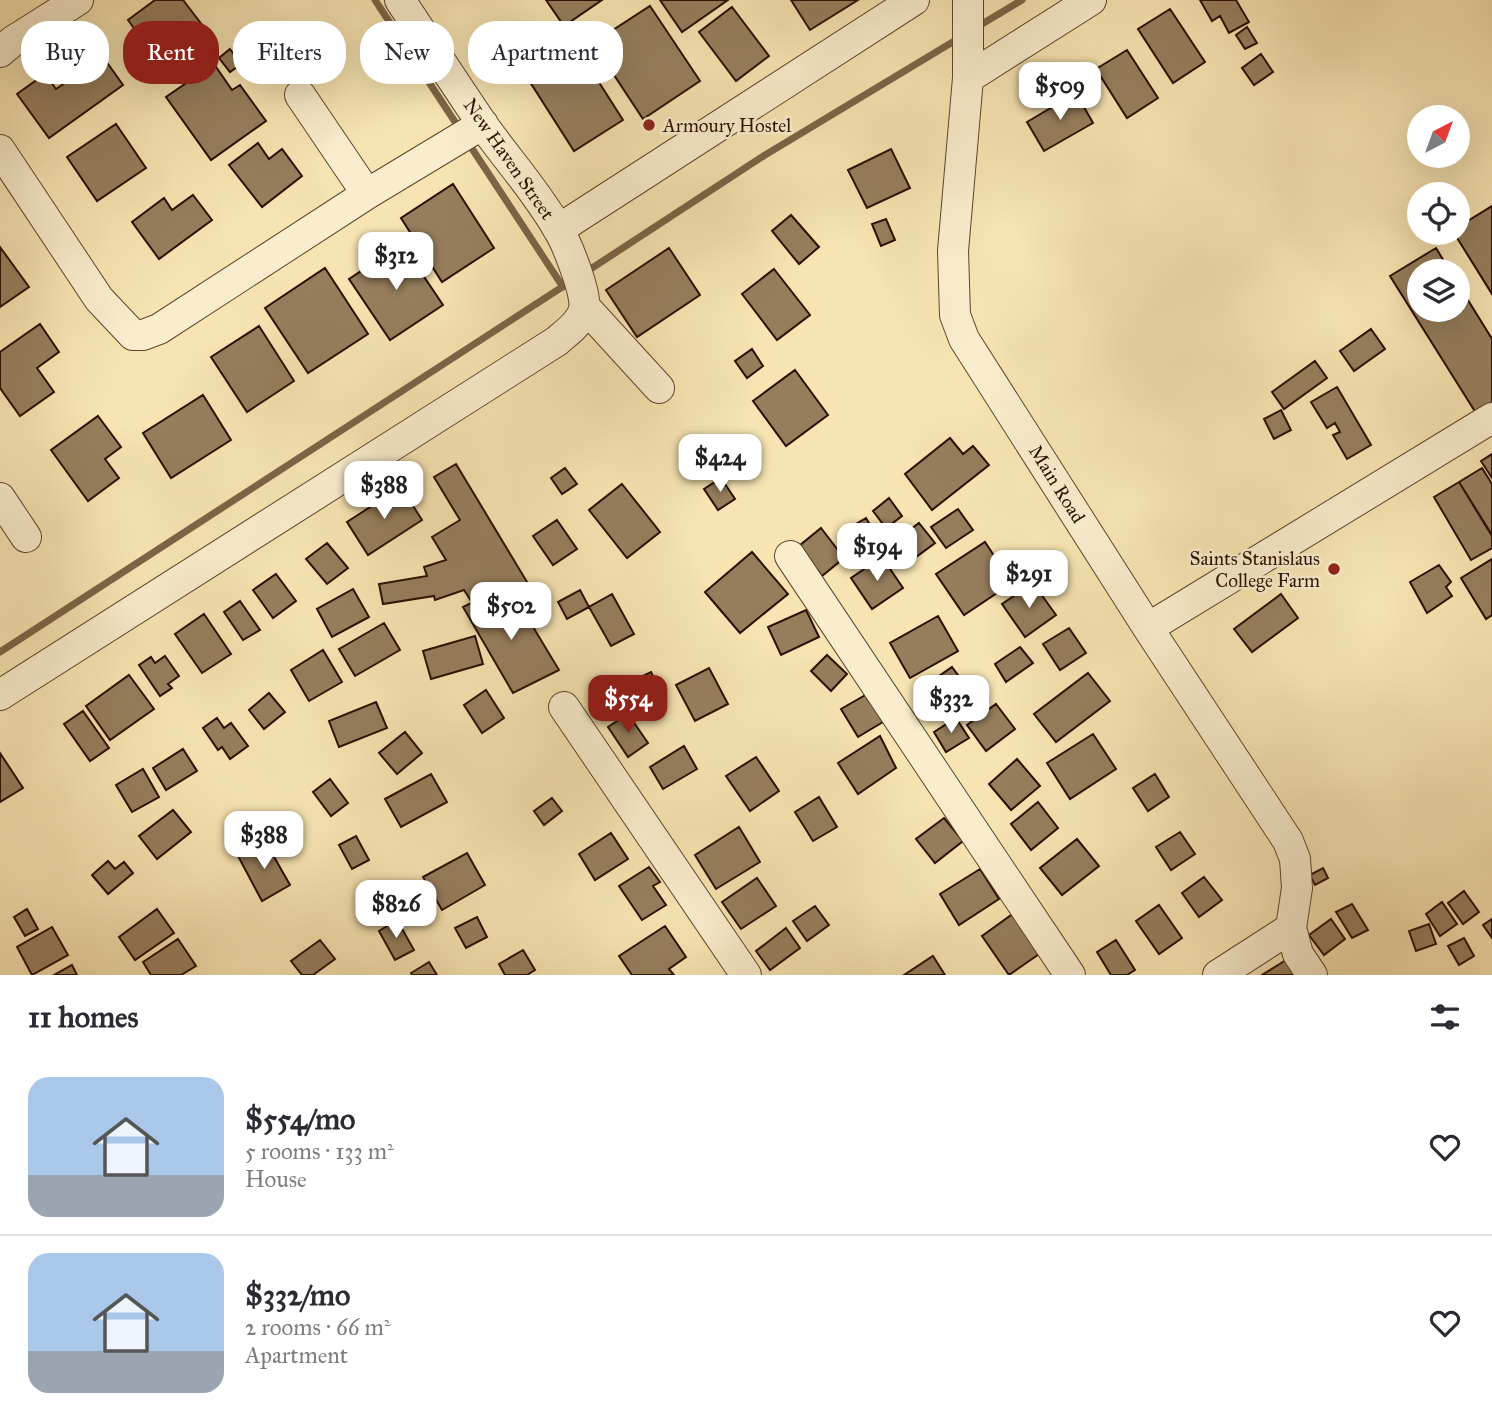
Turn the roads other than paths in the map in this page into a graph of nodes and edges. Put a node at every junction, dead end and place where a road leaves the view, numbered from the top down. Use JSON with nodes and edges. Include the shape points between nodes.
{"nodes":[{"id":1,"x":78,"y":0,"type":"edge"},
{"id":2,"x":400,"y":0,"type":"edge"},
{"id":3,"x":914,"y":0,"type":"edge"},
{"id":4,"x":968,"y":0,"type":"edge"},
{"id":5,"x":1091,"y":0,"type":"edge"},
{"id":6,"x":0,"y":52,"type":"edge"},
{"id":7,"x":968,"y":78,"type":"junction"},
{"id":8,"x":300,"y":95,"type":"dead end"},
{"id":9,"x":476,"y":128,"type":"junction"},
{"id":10,"x":0,"y":149,"type":"edge"},
{"id":11,"x":367,"y":194,"type":"junction"},
{"id":12,"x":564,"y":241,"type":"junction"},
{"id":13,"x":583,"y":298,"type":"junction"},
{"id":14,"x":659,"y":388,"type":"dead end"},
{"id":15,"x":1492,"y":418,"type":"edge"},
{"id":16,"x":0,"y":498,"type":"edge"},
{"id":17,"x":26,"y":537,"type":"dead end"},
{"id":18,"x":790,"y":556,"type":"dead end"},
{"id":19,"x":1148,"y":628,"type":"junction"},
{"id":20,"x":0,"y":695,"type":"edge"},
{"id":21,"x":564,"y":707,"type":"dead end"},
{"id":22,"x":1290,"y":928,"type":"junction"},
{"id":23,"x":746,"y":975,"type":"edge"},
{"id":24,"x":1070,"y":975,"type":"edge"},
{"id":25,"x":1218,"y":975,"type":"edge"},
{"id":26,"x":1312,"y":975,"type":"edge"}],
"edges":[{"from":1,"to":6,"type":"street"},
{"from":2,"to":9,"type":"street","name":"New Haven Street"},
{"from":3,"to":12,"type":"street"},
{"from":4,"to":7,"type":"street","name":"Main Road"},
{"from":5,"to":7,"type":"street"},
{"from":7,"to":19,"type":"street","name":"Main Road","via":[[953,251],[955,315],[964,339]]},
{"from":8,"to":11,"type":"street"},
{"from":9,"to":11,"type":"street"},
{"from":9,"to":12,"type":"street","name":"New Haven Street"},
{"from":10,"to":11,"type":"street","via":[[99,299],[133,335],[159,329]]},
{"from":12,"to":13,"type":"street","name":"New Haven Street"},
{"from":13,"to":14,"type":"street"},
{"from":13,"to":20,"type":"street","via":[[572,328],[557,341]]},
{"from":15,"to":19,"type":"street"},
{"from":16,"to":17,"type":"street"},
{"from":18,"to":24,"type":"street"},
{"from":19,"to":22,"type":"street","name":"Main Road","via":[[1288,841],[1297,888]]},
{"from":21,"to":23,"type":"street"},
{"from":22,"to":25,"type":"street"},
{"from":22,"to":26,"type":"street","via":[[1298,954]]}]}
